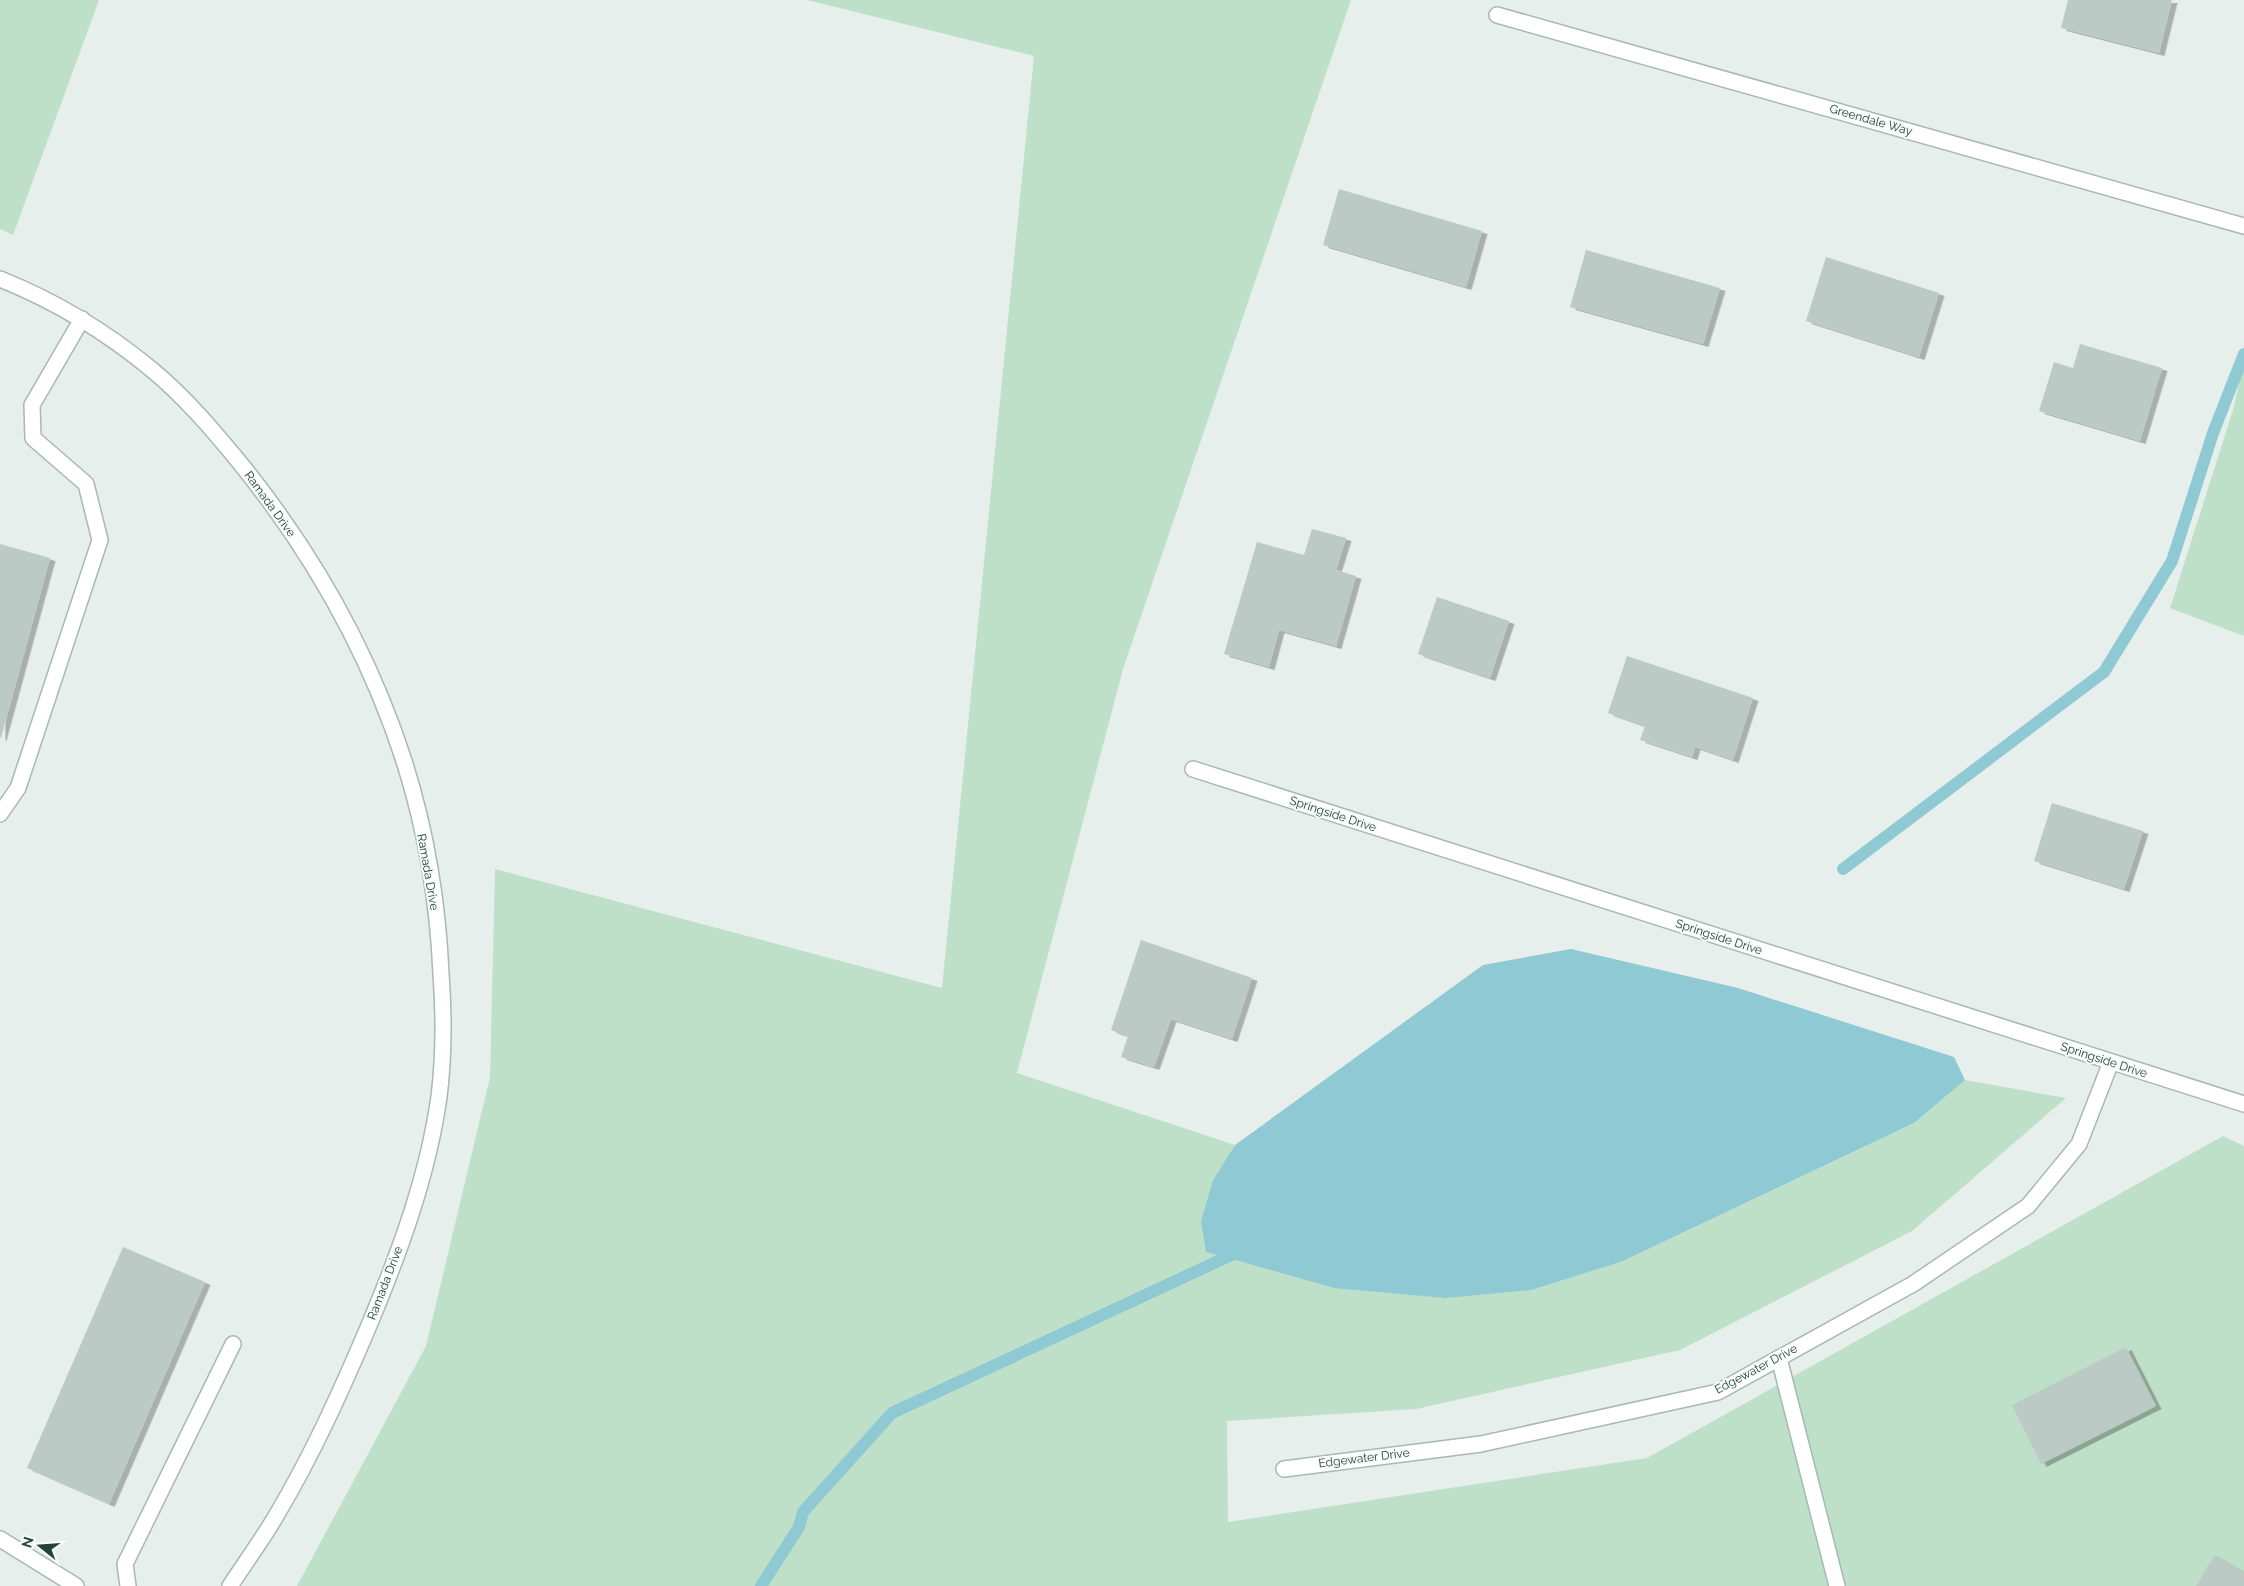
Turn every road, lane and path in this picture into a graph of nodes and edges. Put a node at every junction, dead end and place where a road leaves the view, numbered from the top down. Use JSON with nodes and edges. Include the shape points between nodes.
{"nodes":[{"id":1,"x":1497,"y":15,"type":"dead end"},
{"id":2,"x":2244,"y":226,"type":"edge"},
{"id":3,"x":0,"y":279,"type":"edge"},
{"id":4,"x":82,"y":319,"type":"junction"},
{"id":5,"x":1193,"y":769,"type":"dead end"},
{"id":6,"x":0,"y":814,"type":"edge"},
{"id":7,"x":2110,"y":1062,"type":"junction"},
{"id":8,"x":2244,"y":1104,"type":"edge"},
{"id":9,"x":233,"y":1344,"type":"dead end"},
{"id":10,"x":1779,"y":1358,"type":"junction"},
{"id":11,"x":1284,"y":1469,"type":"dead end"},
{"id":12,"x":0,"y":1539,"type":"edge"},
{"id":13,"x":67,"y":1583,"type":"edge"},
{"id":14,"x":128,"y":1586,"type":"edge"},
{"id":15,"x":230,"y":1586,"type":"edge"},
{"id":16,"x":1837,"y":1586,"type":"edge"}],
"edges":[{"from":1,"to":2,"type":"street","name":"Greendale Way"},
{"from":3,"to":4,"type":"street","name":"Ramada Drive"},
{"from":4,"to":6,"type":"street","via":[[32,405],[33,438],[86,484],[100,540],[18,788]]},
{"from":4,"to":15,"type":"street","name":"Ramada Drive","via":[[152,370],[209,425],[271,501],[325,585],[371,673],[405,764],[429,861],[440,939],[444,1019],[439,1096],[424,1173],[396,1258],[332,1413],[276,1517]]},
{"from":5,"to":7,"type":"street","name":"Springside Drive"},
{"from":7,"to":8,"type":"street","name":"Springside Drive"},
{"from":7,"to":10,"type":"street","name":"Edgewater Drive","via":[[2079,1144],[2028,1206],[1913,1284]]},
{"from":9,"to":14,"type":"street","via":[[124,1564]]},
{"from":10,"to":11,"type":"street","name":"Edgewater Drive","via":[[1718,1392],[1481,1444]]},
{"from":10,"to":16,"type":"street"},
{"from":12,"to":13,"type":"street"}]}
